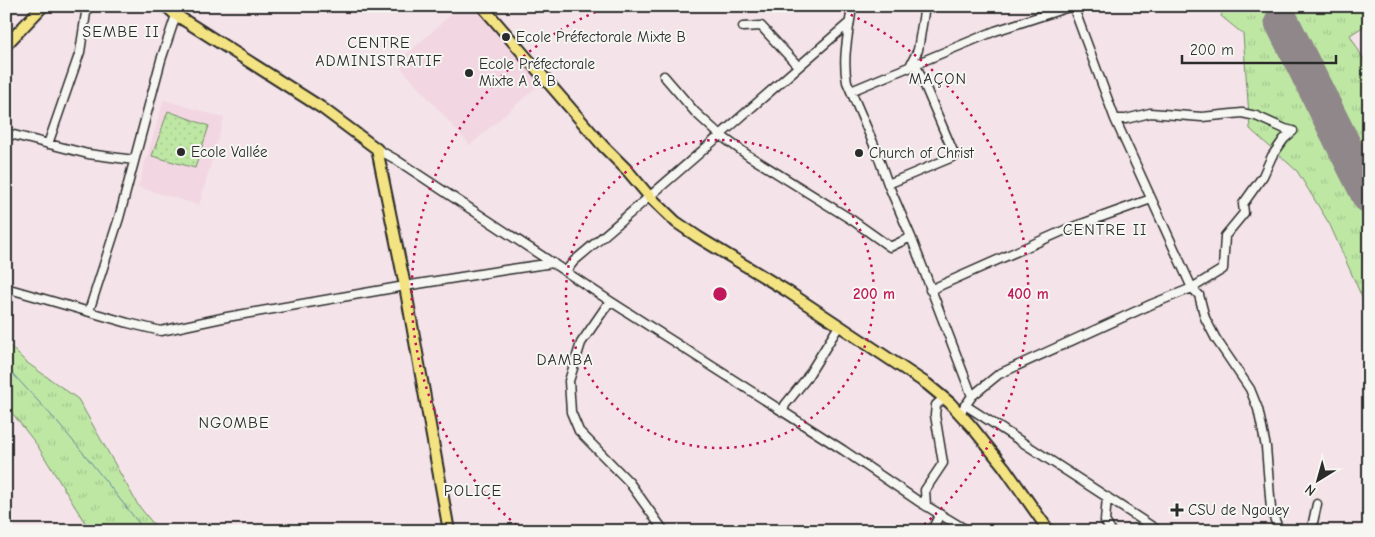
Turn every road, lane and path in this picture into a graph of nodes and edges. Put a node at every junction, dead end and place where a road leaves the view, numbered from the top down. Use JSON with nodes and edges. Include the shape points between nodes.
{"nodes":[{"id":1,"x":43,"y":6,"type":"edge"},
{"id":2,"x":84,"y":6,"type":"edge"},
{"id":3,"x":482,"y":6,"type":"edge"},
{"id":4,"x":852,"y":6,"type":"edge"},
{"id":5,"x":926,"y":6,"type":"edge"},
{"id":6,"x":1072,"y":6,"type":"edge"},
{"id":7,"x":169,"y":9,"type":"edge"},
{"id":8,"x":848,"y":23,"type":"junction"},
{"id":9,"x":743,"y":27,"type":"dead end"},
{"id":10,"x":6,"y":45,"type":"edge"},
{"id":11,"x":798,"y":66,"type":"junction"},
{"id":12,"x":912,"y":66,"type":"junction"},
{"id":13,"x":664,"y":76,"type":"dead end"},
{"id":14,"x":851,"y":92,"type":"junction"},
{"id":15,"x":1115,"y":119,"type":"junction"},
{"id":16,"x":6,"y":133,"type":"edge"},
{"id":17,"x":720,"y":135,"type":"junction"},
{"id":18,"x":48,"y":144,"type":"junction"},
{"id":19,"x":377,"y":149,"type":"junction"},
{"id":20,"x":134,"y":160,"type":"junction"},
{"id":21,"x":888,"y":184,"type":"junction"},
{"id":22,"x":650,"y":196,"type":"junction"},
{"id":23,"x":1151,"y":199,"type":"junction"},
{"id":24,"x":911,"y":236,"type":"junction"},
{"id":25,"x":553,"y":263,"type":"junction"},
{"id":26,"x":566,"y":271,"type":"junction"},
{"id":27,"x":405,"y":286,"type":"junction"},
{"id":28,"x":6,"y":288,"type":"edge"},
{"id":29,"x":1192,"y":288,"type":"junction"},
{"id":30,"x":930,"y":290,"type":"junction"},
{"id":31,"x":610,"y":301,"type":"junction"},
{"id":32,"x":89,"y":311,"type":"junction"},
{"id":33,"x":839,"y":326,"type":"junction"},
{"id":34,"x":972,"y":396,"type":"junction"},
{"id":35,"x":944,"y":398,"type":"junction"},
{"id":36,"x":962,"y":409,"type":"junction"},
{"id":37,"x":783,"y":412,"type":"junction"},
{"id":38,"x":1107,"y":497,"type":"junction"},
{"id":39,"x":1317,"y":504,"type":"dead end"},
{"id":40,"x":926,"y":506,"type":"junction"},
{"id":41,"x":940,"y":514,"type":"junction"},
{"id":42,"x":1279,"y":530,"type":"edge"},
{"id":43,"x":449,"y":531,"type":"edge"},
{"id":44,"x":664,"y":531,"type":"edge"},
{"id":45,"x":935,"y":531,"type":"edge"},
{"id":46,"x":968,"y":531,"type":"edge"},
{"id":47,"x":1049,"y":531,"type":"edge"},
{"id":48,"x":1111,"y":531,"type":"edge"},
{"id":49,"x":1160,"y":531,"type":"edge"},
{"id":50,"x":1313,"y":531,"type":"edge"}],
"edges":[{"from":1,"to":10,"type":"main road"},
{"from":2,"to":18,"type":"street","via":[[86,12],[80,52]]},
{"from":3,"to":22,"type":"main road"},
{"from":4,"to":8,"type":"street"},
{"from":5,"to":12,"type":"street"},
{"from":6,"to":12,"type":"street","via":[[995,31]]},
{"from":6,"to":15,"type":"street"},
{"from":7,"to":19,"type":"main road","via":[[322,108]]},
{"from":7,"to":20,"type":"street","via":[[161,60]]},
{"from":8,"to":11,"type":"street"},
{"from":8,"to":14,"type":"street","via":[[845,72]]},
{"from":9,"to":11,"type":"street","via":[[761,26]]},
{"from":11,"to":17,"type":"street"},
{"from":12,"to":14,"type":"street"},
{"from":12,"to":21,"type":"street","via":[[955,156]]},
{"from":13,"to":17,"type":"street"},
{"from":14,"to":21,"type":"street"},
{"from":15,"to":23,"type":"street"},
{"from":15,"to":29,"type":"street","via":[[1150,114],[1202,117],[1242,112],[1293,131],[1272,156],[1263,176],[1242,204],[1244,213],[1225,236],[1224,269]]},
{"from":16,"to":18,"type":"street"},
{"from":17,"to":22,"type":"street"},
{"from":17,"to":24,"type":"street","via":[[890,247]]},
{"from":18,"to":20,"type":"street","via":[[88,154]]},
{"from":19,"to":25,"type":"street"},
{"from":19,"to":27,"type":"main road"},
{"from":20,"to":32,"type":"street"},
{"from":21,"to":24,"type":"street"},
{"from":22,"to":26,"type":"street"},
{"from":22,"to":33,"type":"main road","via":[[690,232]]},
{"from":23,"to":29,"type":"street"},
{"from":23,"to":30,"type":"street","via":[[1065,230]]},
{"from":24,"to":30,"type":"street"},
{"from":25,"to":26,"type":"street"},
{"from":25,"to":27,"type":"street"},
{"from":26,"to":31,"type":"street"},
{"from":27,"to":32,"type":"street","via":[[162,330]]},
{"from":27,"to":43,"type":"main road"},
{"from":28,"to":32,"type":"street"},
{"from":29,"to":34,"type":"street","via":[[999,374]]},
{"from":29,"to":42,"type":"street","via":[[1199,295],[1205,318],[1216,339],[1250,389],[1258,409],[1266,447],[1272,509]]},
{"from":30,"to":34,"type":"street"},
{"from":31,"to":37,"type":"street"},
{"from":31,"to":44,"type":"street","via":[[581,343],[570,381],[571,412],[579,431],[629,482]]},
{"from":33,"to":35,"type":"main road"},
{"from":33,"to":37,"type":"street"},
{"from":34,"to":36,"type":"street"},
{"from":35,"to":36,"type":"main road"},
{"from":35,"to":40,"type":"street","via":[[936,405],[935,416],[943,463],[924,490]]},
{"from":36,"to":38,"type":"street"},
{"from":36,"to":47,"type":"main road"},
{"from":37,"to":40,"type":"street"},
{"from":38,"to":48,"type":"street","via":[[1105,522]]},
{"from":38,"to":49,"type":"street"},
{"from":39,"to":50,"type":"street"},
{"from":40,"to":41,"type":"street"},
{"from":41,"to":45,"type":"street"},
{"from":41,"to":46,"type":"street"}]}
